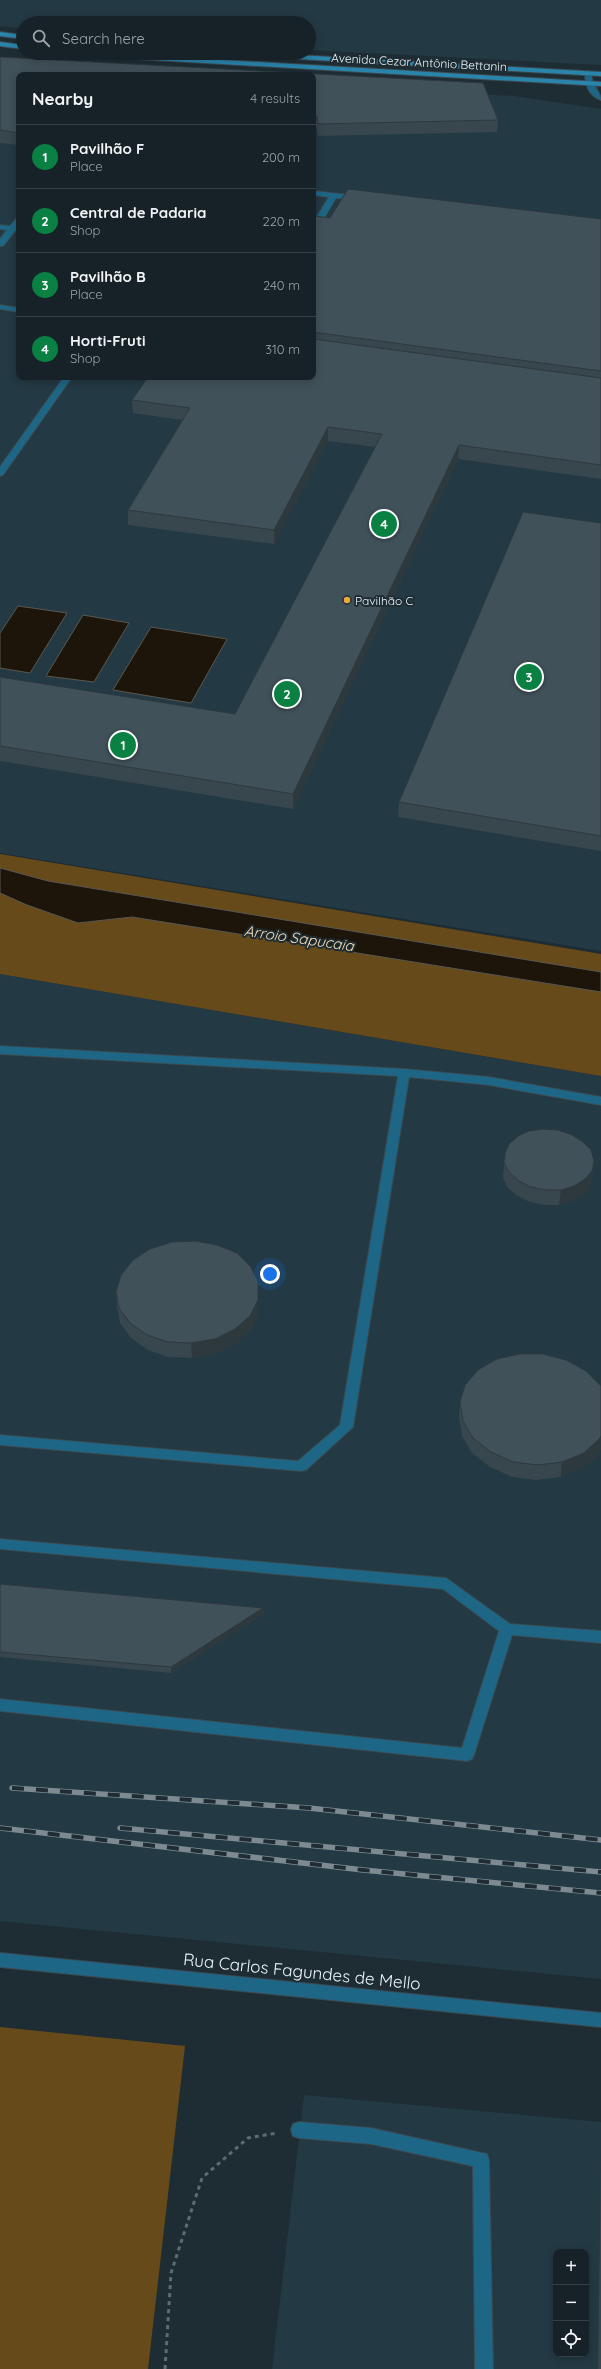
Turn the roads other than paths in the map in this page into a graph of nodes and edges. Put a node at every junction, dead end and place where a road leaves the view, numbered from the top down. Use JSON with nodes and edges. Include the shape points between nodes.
{"nodes":[{"id":1,"x":0,"y":34,"type":"edge"},
{"id":2,"x":16,"y":36,"type":"edge"},
{"id":3,"x":0,"y":44,"type":"edge"},
{"id":4,"x":16,"y":46,"type":"edge"},
{"id":5,"x":316,"y":58,"type":"edge"},
{"id":6,"x":193,"y":60,"type":"edge"},
{"id":7,"x":588,"y":73,"type":"junction"},
{"id":8,"x":601,"y":74,"type":"edge"},
{"id":9,"x":588,"y":82,"type":"junction"},
{"id":10,"x":601,"y":84,"type":"edge"},
{"id":11,"x":601,"y":98,"type":"edge"},
{"id":12,"x":316,"y":193,"type":"edge"},
{"id":13,"x":334,"y":195,"type":"junction"},
{"id":14,"x":365,"y":199,"type":"edge"},
{"id":15,"x":316,"y":221,"type":"edge"},
{"id":16,"x":16,"y":224,"type":"edge"},
{"id":17,"x":0,"y":227,"type":"edge"},
{"id":18,"x":12,"y":229,"type":"junction"},
{"id":19,"x":0,"y":244,"type":"edge"},
{"id":20,"x":0,"y":307,"type":"edge"},
{"id":21,"x":16,"y":310,"type":"edge"},
{"id":22,"x":66,"y":380,"type":"edge"},
{"id":23,"x":0,"y":473,"type":"edge"},
{"id":24,"x":0,"y":1050,"type":"edge"},
{"id":25,"x":404,"y":1073,"type":"junction"},
{"id":26,"x":601,"y":1101,"type":"edge"},
{"id":27,"x":0,"y":1440,"type":"edge"},
{"id":28,"x":0,"y":1544,"type":"edge"},
{"id":29,"x":507,"y":1629,"type":"junction"},
{"id":30,"x":601,"y":1637,"type":"edge"},
{"id":31,"x":0,"y":1705,"type":"edge"},
{"id":32,"x":0,"y":1960,"type":"edge"},
{"id":33,"x":601,"y":2020,"type":"edge"},
{"id":34,"x":299,"y":2130,"type":"road end"},
{"id":35,"x":484,"y":2369,"type":"edge"}],
"edges":[{"from":1,"to":2,"type":"main road"},
{"from":3,"to":4,"type":"main road"},
{"from":5,"to":7,"type":"main road","name":"Avenida Cezar Antônio Bettanin"},
{"from":6,"to":9,"type":"main road","name":"Avenida Cezar Antônio Bettanin"},
{"from":7,"to":8,"type":"main road","name":"Avenida Cezar Antônio Bettanin"},
{"from":7,"to":9,"type":"street"},
{"from":9,"to":10,"type":"main road","name":"Avenida Cezar Antônio Bettanin"},
{"from":9,"to":11,"type":"street","via":[[593,93]]},
{"from":12,"to":13,"type":"street"},
{"from":13,"to":14,"type":"street"},
{"from":13,"to":15,"type":"street"},
{"from":16,"to":18,"type":"street"},
{"from":17,"to":18,"type":"street"},
{"from":18,"to":19,"type":"street"},
{"from":20,"to":21,"type":"street"},
{"from":22,"to":23,"type":"street"},
{"from":24,"to":25,"type":"street"},
{"from":25,"to":26,"type":"street","via":[[490,1082]]},
{"from":25,"to":27,"type":"street","via":[[346,1427],[301,1466]]},
{"from":28,"to":29,"type":"street","via":[[446,1584]]},
{"from":29,"to":30,"type":"street"},
{"from":29,"to":31,"type":"street","via":[[467,1755]]},
{"from":32,"to":33,"type":"street","name":"Rua Carlos Fagundes de Mello"},
{"from":34,"to":35,"type":"street","via":[[371,2136],[481,2160]]}]}
